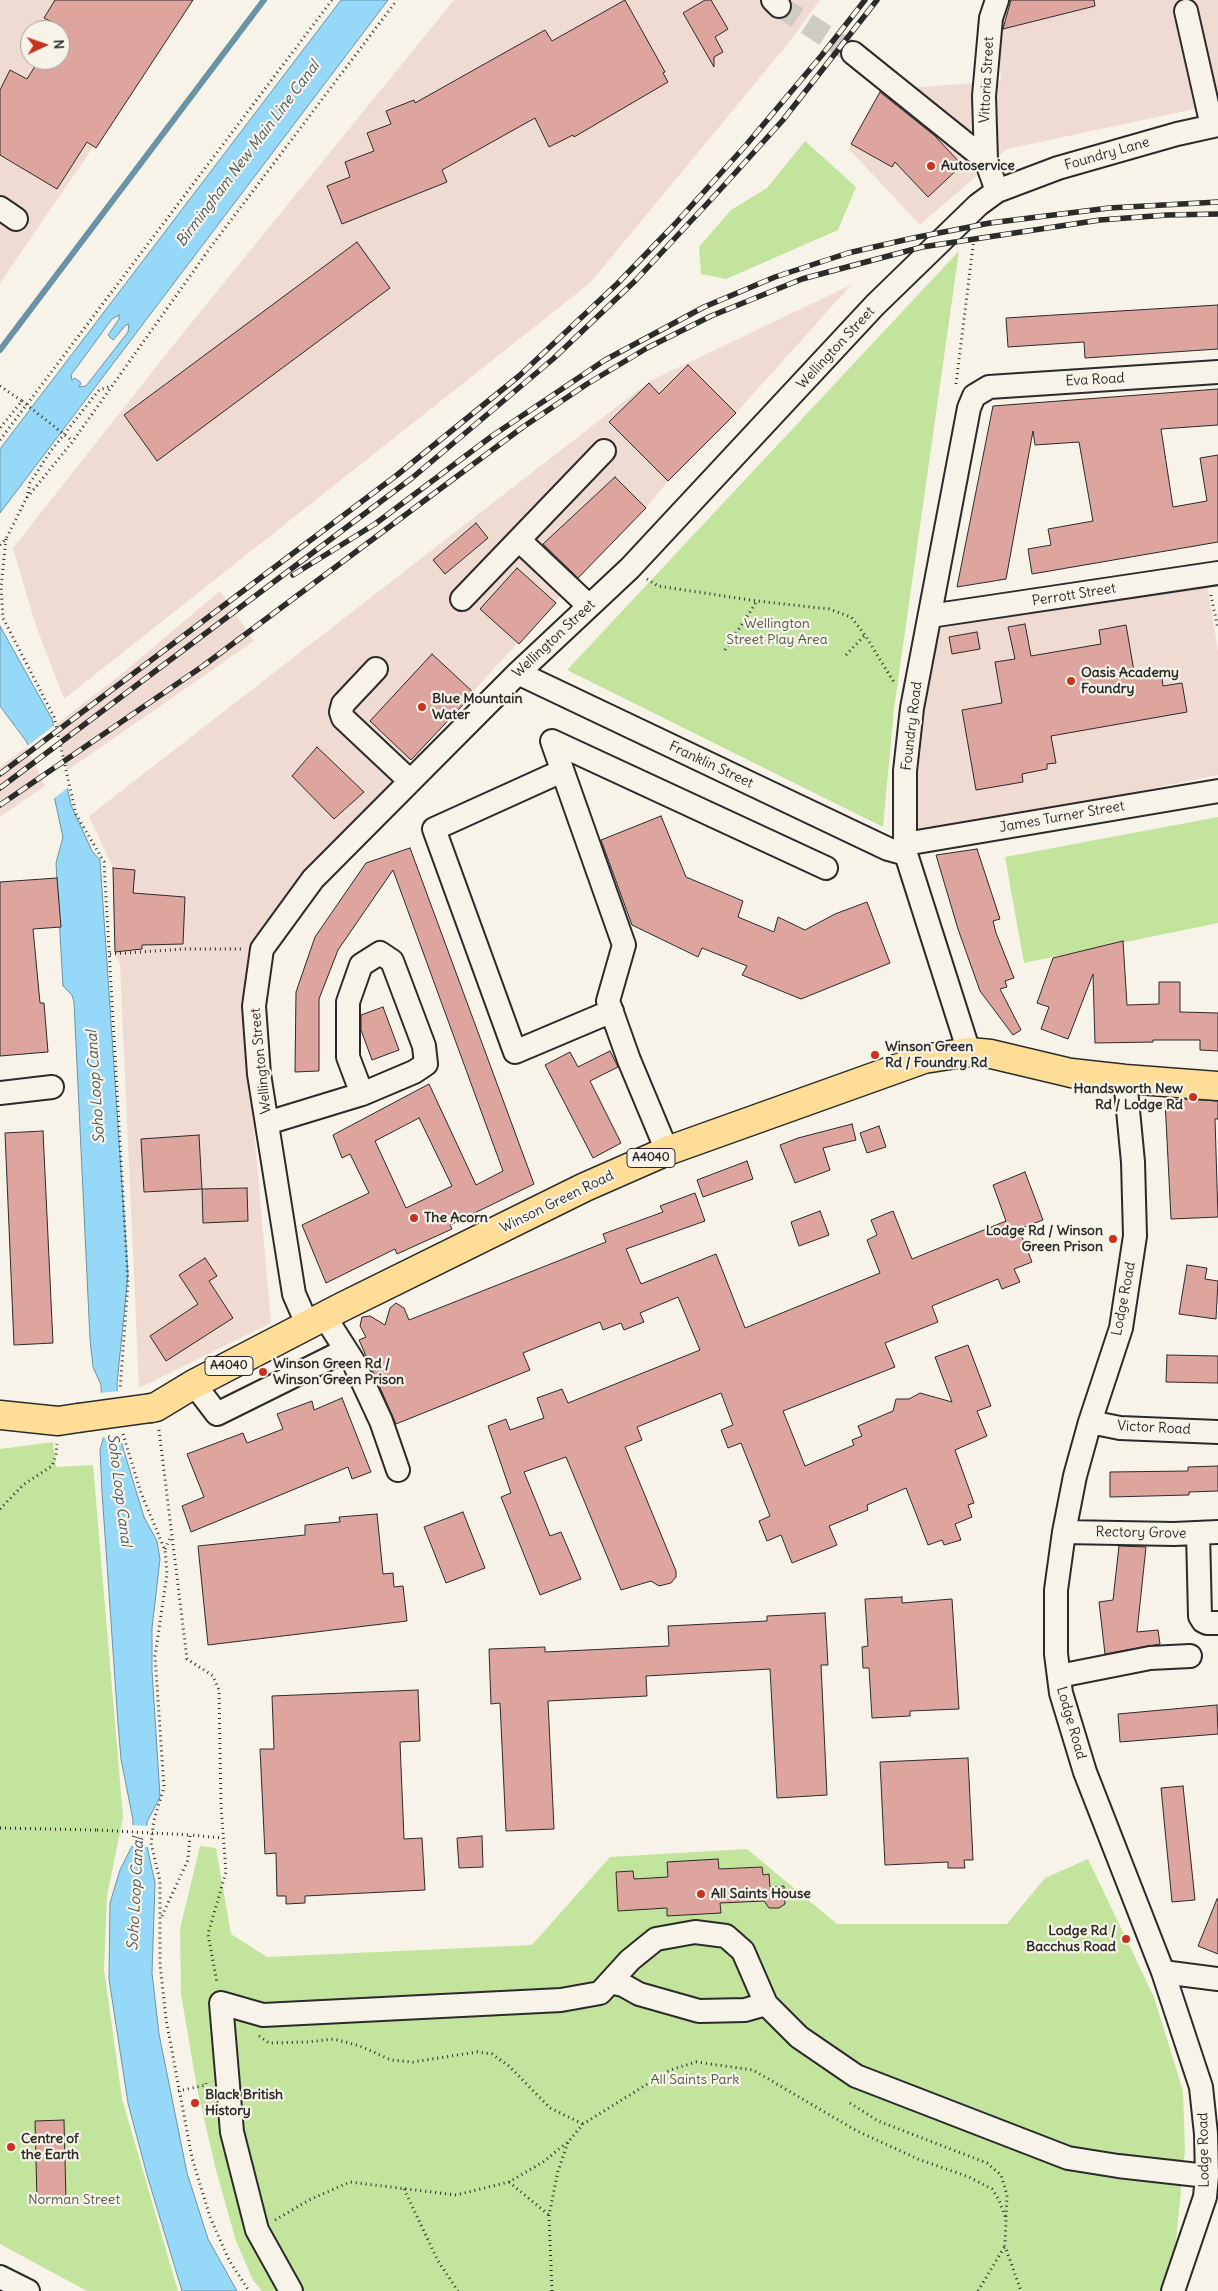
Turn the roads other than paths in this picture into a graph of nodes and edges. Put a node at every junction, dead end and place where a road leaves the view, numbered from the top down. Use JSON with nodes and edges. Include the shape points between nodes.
{"nodes":[{"id":1,"x":997,"y":0,"type":"edge"},
{"id":2,"x":1186,"y":11,"type":"dead end"},
{"id":3,"x":853,"y":53,"type":"tunnel mouth"},
{"id":4,"x":1215,"y":125,"type":"edge"},
{"id":5,"x":986,"y":160,"type":"junction"},
{"id":6,"x":997,"y":191,"type":"junction"},
{"id":7,"x":1218,"y":372,"type":"edge"},
{"id":8,"x":974,"y":396,"type":"joint"},
{"id":9,"x":604,"y":451,"type":"dead end"},
{"id":10,"x":519,"y":540,"type":"junction"},
{"id":11,"x":1212,"y":574,"type":"edge"},
{"id":12,"x":462,"y":598,"type":"dead end"},
{"id":13,"x":589,"y":606,"type":"junction"},
{"id":14,"x":930,"y":616,"type":"junction"},
{"id":15,"x":376,"y":669,"type":"dead end"},
{"id":16,"x":518,"y":673,"type":"junction"},
{"id":17,"x":562,"y":771,"type":"junction"},
{"id":18,"x":410,"y":781,"type":"junction"},
{"id":19,"x":1218,"y":791,"type":"edge"},
{"id":20,"x":905,"y":849,"type":"junction"},
{"id":21,"x":826,"y":868,"type":"dead end"},
{"id":22,"x":612,"y":1011,"type":"junction"},
{"id":23,"x":969,"y":1052,"type":"junction"},
{"id":24,"x":1125,"y":1079,"type":"junction"},
{"id":25,"x":1218,"y":1086,"type":"edge"},
{"id":26,"x":52,"y":1087,"type":"dead end"},
{"id":27,"x":0,"y":1093,"type":"edge"},
{"id":28,"x":362,"y":1094,"type":"junction"},
{"id":29,"x":267,"y":1123,"type":"junction"},
{"id":30,"x":667,"y":1151,"type":"junction"},
{"id":31,"x":317,"y":1321,"type":"junction"},
{"id":32,"x":346,"y":1350,"type":"junction"},
{"id":33,"x":194,"y":1384,"type":"junction"},
{"id":34,"x":0,"y":1416,"type":"edge"},
{"id":35,"x":1090,"y":1422,"type":"junction"},
{"id":36,"x":1218,"y":1432,"type":"edge"},
{"id":37,"x":398,"y":1470,"type":"dead end"},
{"id":38,"x":1064,"y":1532,"type":"junction"},
{"id":39,"x":1208,"y":1532,"type":"edge"},
{"id":40,"x":1218,"y":1623,"type":"edge"},
{"id":41,"x":1190,"y":1656,"type":"dead end"},
{"id":42,"x":1059,"y":1676,"type":"junction"},
{"id":43,"x":1163,"y":1972,"type":"junction"},
{"id":44,"x":1218,"y":1979,"type":"edge"},
{"id":45,"x":610,"y":1982,"type":"junction"},
{"id":46,"x":766,"y":2004,"type":"junction"},
{"id":47,"x":1207,"y":2176,"type":"junction"},
{"id":48,"x":0,"y":2277,"type":"edge"},
{"id":49,"x":28,"y":2291,"type":"edge"},
{"id":50,"x":291,"y":2291,"type":"edge"},
{"id":51,"x":1173,"y":2291,"type":"edge"}],
"edges":[{"from":1,"to":5,"type":"street","name":"Vittoria Street","via":[[991,18],[984,96]]},
{"from":2,"to":4,"type":"street"},
{"from":3,"to":5,"type":"street"},
{"from":4,"to":6,"type":"street","name":"Foundry Lane","via":[[1058,168]]},
{"from":5,"to":6,"type":"street"},
{"from":6,"to":13,"type":"street","name":"Wellington Street","via":[[876,305],[630,568]]},
{"from":7,"to":8,"type":"street","name":"Eva Road","via":[[999,385]]},
{"from":8,"to":14,"type":"street","name":"Foundry Road","via":[[965,424]]},
{"from":9,"to":10,"type":"street"},
{"from":10,"to":12,"type":"street"},
{"from":10,"to":13,"type":"street"},
{"from":11,"to":14,"type":"street","name":"Perrott Street"},
{"from":13,"to":16,"type":"street","name":"Wellington Street"},
{"from":14,"to":20,"type":"street","name":"Foundry Road","via":[[912,708],[905,771]]},
{"from":15,"to":18,"type":"street","via":[[343,704],[340,712]]},
{"from":16,"to":18,"type":"street","name":"Wellington Street"},
{"from":16,"to":20,"type":"street","name":"Franklin Street","via":[[888,849]]},
{"from":17,"to":21,"type":"street","via":[[552,741]]},
{"from":17,"to":22,"type":"street","via":[[624,945],[608,1001]]},
{"from":17,"to":22,"type":"street","via":[[434,829],[515,1052]]},
{"from":18,"to":29,"type":"street","name":"Wellington Street","via":[[313,879],[262,949],[254,1006],[259,1074]]},
{"from":19,"to":20,"type":"street","name":"James Turner Street"},
{"from":20,"to":23,"type":"street","name":"Foundry Road"},
{"from":22,"to":30,"type":"street"},
{"from":23,"to":24,"type":"main road","name":"Winson Green Road","number":"A4040","via":[[1071,1073]]},
{"from":23,"to":30,"type":"main road","name":"Winson Green Road","number":"A4040","via":[[924,1059]]},
{"from":24,"to":25,"type":"main road","number":"A4040"},
{"from":24,"to":35,"type":"street","name":"Lodge Road","via":[[1133,1162],[1135,1236],[1121,1328]]},
{"from":26,"to":27,"type":"street"},
{"from":28,"to":28,"type":"street","via":[[348,1057],[348,1002],[361,965],[380,953],[392,961],[424,1046],[426,1064]]},
{"from":28,"to":29,"type":"street"},
{"from":29,"to":31,"type":"street","name":"Wellington Street","via":[[294,1294]]},
{"from":30,"to":31,"type":"main road","name":"Winson Green Road","number":"A4040","via":[[585,1187]]},
{"from":31,"to":32,"type":"street","name":"Wellington Street"},
{"from":31,"to":33,"type":"main road","name":"Winson Green Road","number":"A4040"},
{"from":32,"to":33,"type":"street","via":[[217,1414]]},
{"from":32,"to":37,"type":"street","name":"Wellington Street","via":[[381,1420]]},
{"from":33,"to":34,"type":"main road","name":"Winson Green Road","number":"A4040","bridge":true,"via":[[154,1408],[68,1419]]},
{"from":35,"to":36,"type":"street","name":"Victor Road","via":[[1120,1428]]},
{"from":35,"to":38,"type":"street","name":"Lodge Road"},
{"from":38,"to":39,"type":"street","name":"Rectory Grove"},
{"from":38,"to":42,"type":"street","name":"Lodge Road","via":[[1056,1590]]},
{"from":39,"to":40,"type":"street","via":[[1200,1616],[1207,1623]]},
{"from":41,"to":42,"type":"street","via":[[1150,1658]]},
{"from":42,"to":43,"type":"street","name":"Lodge Road","via":[[1061,1693],[1085,1772]]},
{"from":43,"to":44,"type":"street"},
{"from":43,"to":47,"type":"street","name":"Lodge Road","via":[[1201,2088]]},
{"from":45,"to":46,"type":"street","via":[[698,2011],[745,2010]]},
{"from":45,"to":46,"type":"street","via":[[630,1960],[656,1940],[695,1932],[726,1936],[743,1951]]},
{"from":45,"to":50,"type":"street","via":[[600,1993],[560,2000],[263,2015],[221,2003],[232,2132],[257,2230]]},
{"from":46,"to":47,"type":"street","via":[[799,2037],[856,2076],[1068,2158]]},
{"from":47,"to":51,"type":"street","name":"Lodge Road","via":[[1205,2197]]},
{"from":48,"to":49,"type":"street"}]}
